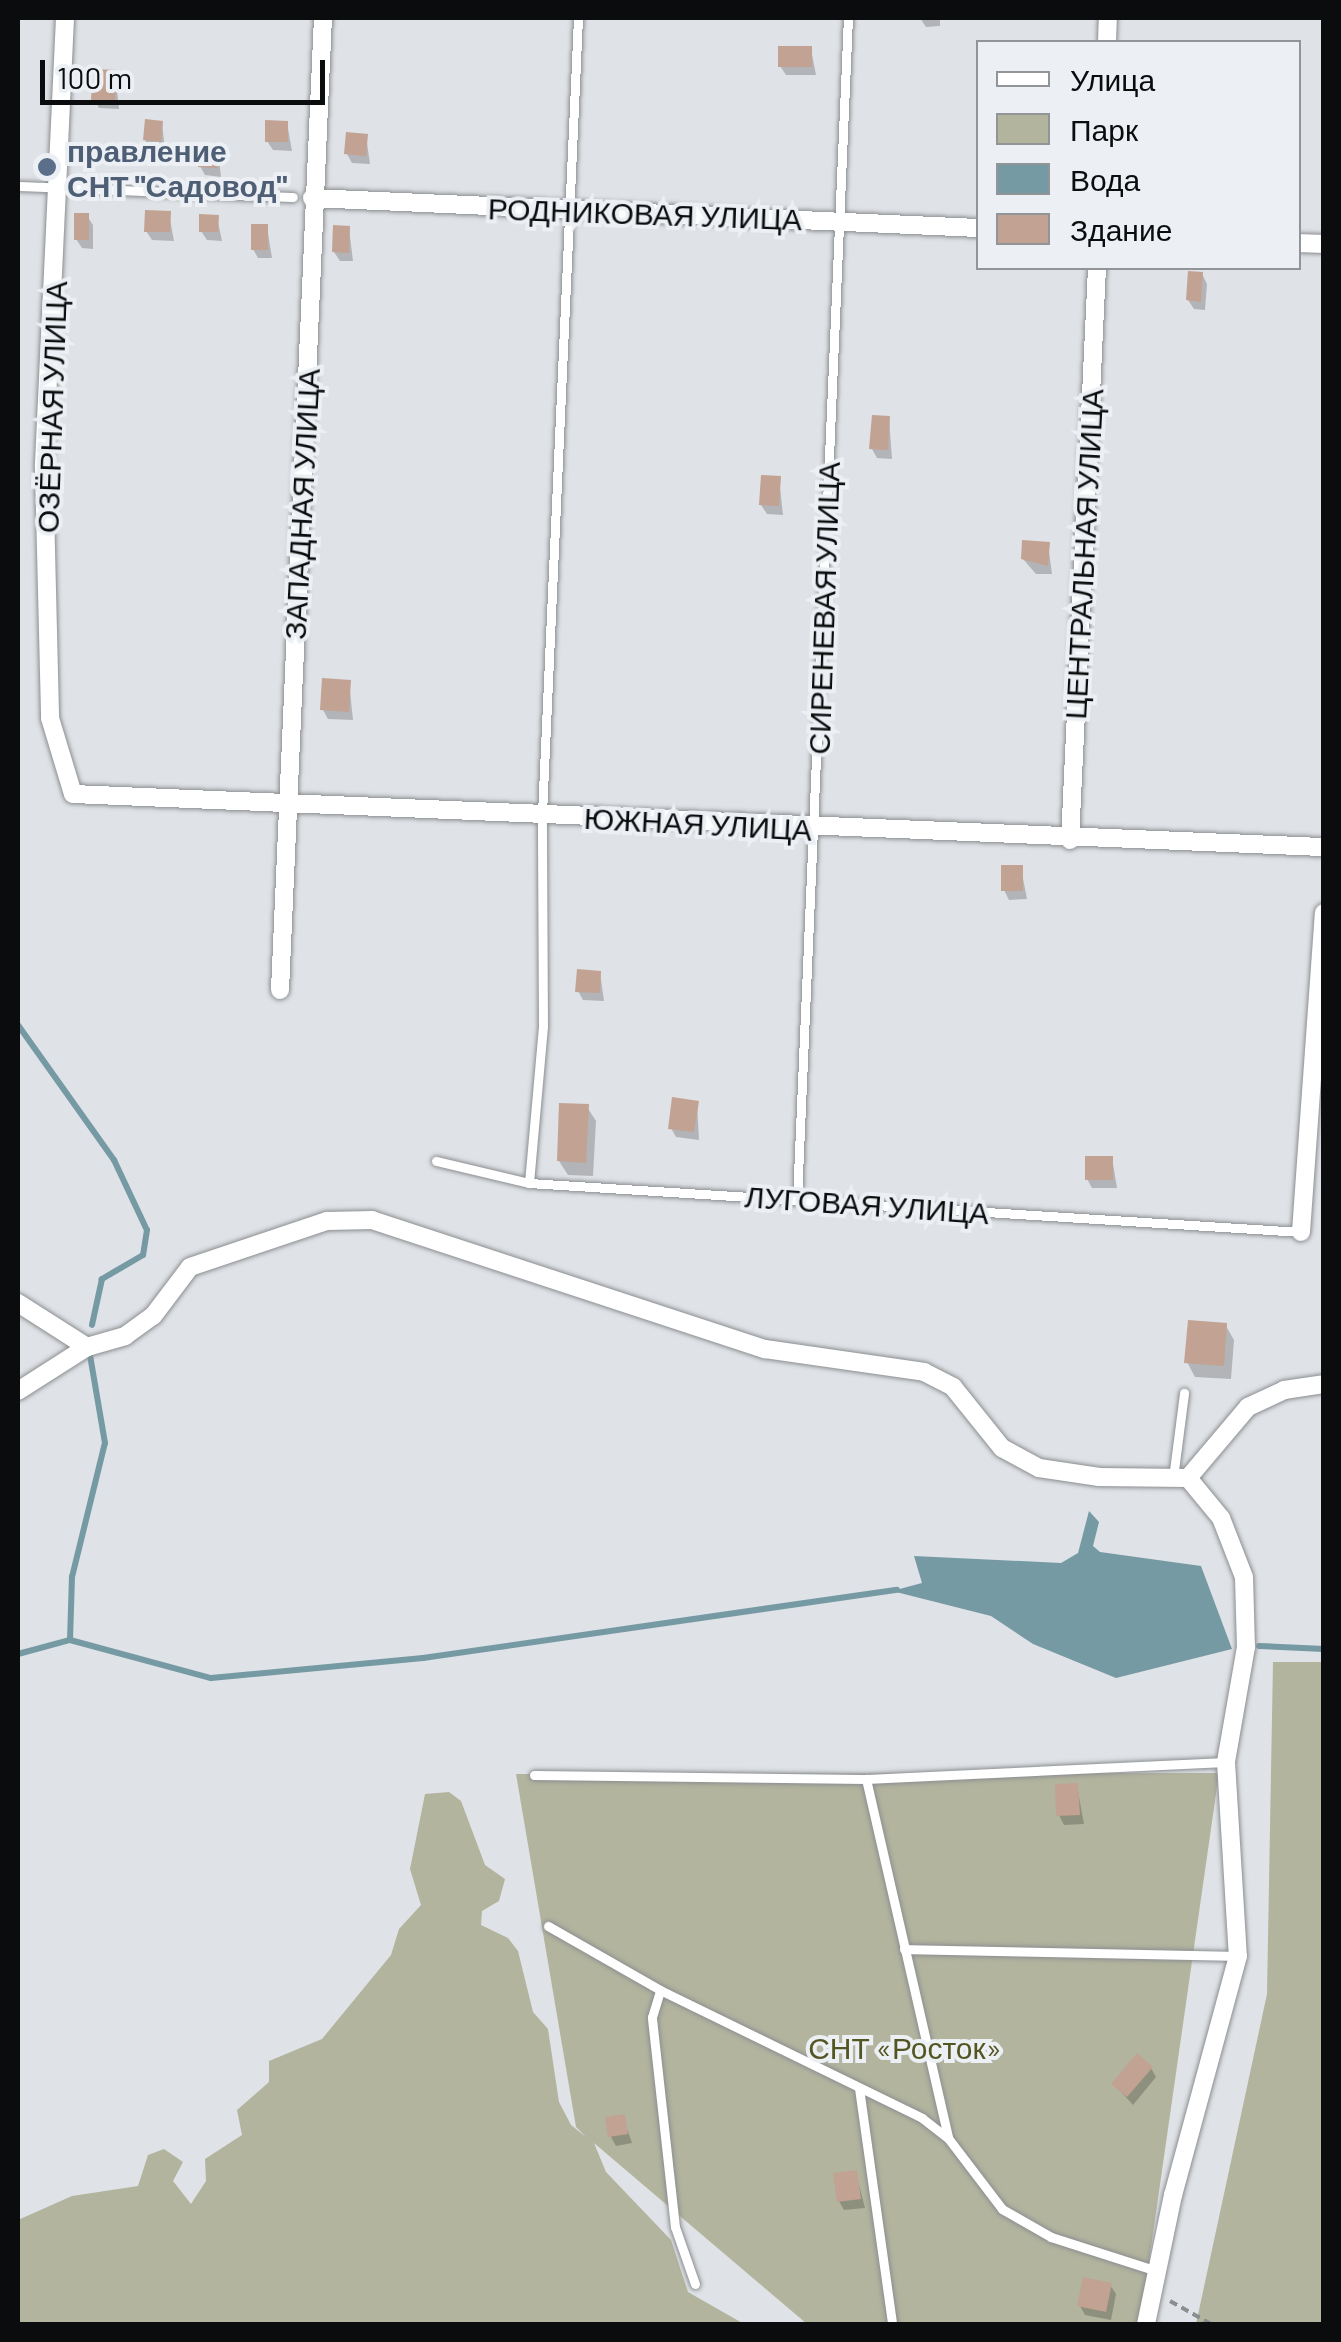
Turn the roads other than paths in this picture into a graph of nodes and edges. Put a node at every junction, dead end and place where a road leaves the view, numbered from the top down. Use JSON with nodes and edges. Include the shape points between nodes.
{"nodes":[{"id":1,"x":65,"y":18,"type":"edge"},
{"id":2,"x":323,"y":18,"type":"edge"},
{"id":3,"x":578,"y":18,"type":"edge"},
{"id":4,"x":848,"y":18,"type":"edge"},
{"id":5,"x":18,"y":186,"type":"edge"},
{"id":6,"x":62,"y":186,"type":"junction"},
{"id":7,"x":303,"y":198,"type":"junction"},
{"id":8,"x":573,"y":211,"type":"junction"},
{"id":9,"x":837,"y":221,"type":"junction"},
{"id":10,"x":976,"y":228,"type":"edge"},
{"id":11,"x":1097,"y":270,"type":"edge"},
{"id":12,"x":73,"y":794,"type":"joint"},
{"id":13,"x":289,"y":803,"type":"junction"},
{"id":14,"x":542,"y":814,"type":"junction"},
{"id":15,"x":814,"y":830,"type":"junction"},
{"id":16,"x":1070,"y":840,"type":"junction"},
{"id":17,"x":1324,"y":847,"type":"edge"},
{"id":18,"x":1324,"y":913,"type":"edge"},
{"id":19,"x":280,"y":990,"type":"dead end"},
{"id":20,"x":436,"y":1161,"type":"dead end"},
{"id":21,"x":529,"y":1183,"type":"junction"},
{"id":22,"x":796,"y":1199,"type":"junction"},
{"id":23,"x":1301,"y":1232,"type":"joint"},
{"id":24,"x":18,"y":1303,"type":"edge"},
{"id":25,"x":87,"y":1348,"type":"junction"},
{"id":26,"x":1324,"y":1384,"type":"edge"},
{"id":27,"x":18,"y":1391,"type":"edge"},
{"id":28,"x":1184,"y":1393,"type":"dead end"},
{"id":29,"x":1181,"y":1478,"type":"junction"},
{"id":30,"x":1226,"y":1762,"type":"junction"},
{"id":31,"x":534,"y":1775,"type":"dead end"},
{"id":32,"x":866,"y":1779,"type":"junction"},
{"id":33,"x":548,"y":1926,"type":"dead end"},
{"id":34,"x":904,"y":1949,"type":"junction"},
{"id":35,"x":1238,"y":1956,"type":"junction"},
{"id":36,"x":660,"y":1990,"type":"junction"},
{"id":37,"x":859,"y":2088,"type":"junction"},
{"id":38,"x":948,"y":2138,"type":"junction"},
{"id":39,"x":1154,"y":2270,"type":"junction"},
{"id":40,"x":694,"y":2284,"type":"dead end"},
{"id":41,"x":892,"y":2324,"type":"edge"},
{"id":42,"x":1146,"y":2324,"type":"edge"}],
"edges":[{"from":1,"to":6,"type":"street","name":"ОЗЁРНАЯ УЛИЦА"},
{"from":2,"to":7,"type":"street","name":"ЗАПАДНАЯ УЛИЦА"},
{"from":3,"to":8,"type":"lane"},
{"from":4,"to":9,"type":"lane","name":"СИРЕНЕВАЯ УЛИЦА"},
{"from":5,"to":6,"type":"lane","name":"РОДНИКОВАЯ УЛИЦА"},
{"from":6,"to":7,"type":"lane","name":"РОДНИКОВАЯ УЛИЦА"},
{"from":6,"to":12,"type":"street","name":"ОЗЁРНАЯ УЛИЦА","via":[[44,468],[50,718]]},
{"from":7,"to":8,"type":"street","name":"РОДНИКОВАЯ УЛИЦА"},
{"from":7,"to":13,"type":"street","name":"ЗАПАДНАЯ УЛИЦА"},
{"from":8,"to":9,"type":"street","name":"РОДНИКОВАЯ УЛИЦА"},
{"from":8,"to":14,"type":"lane"},
{"from":9,"to":10,"type":"street","name":"РОДНИКОВАЯ УЛИЦА"},
{"from":9,"to":15,"type":"lane","name":"СИРЕНЕВАЯ УЛИЦА"},
{"from":11,"to":16,"type":"street","name":"ЦЕНТРАЛЬНАЯ УЛИЦА"},
{"from":12,"to":13,"type":"street","name":"ЮЖНАЯ УЛИЦА"},
{"from":13,"to":14,"type":"street","name":"ЮЖНАЯ УЛИЦА"},
{"from":13,"to":19,"type":"street","name":"ЗАПАДНАЯ УЛИЦА"},
{"from":14,"to":15,"type":"street","name":"ЮЖНАЯ УЛИЦА"},
{"from":14,"to":21,"type":"lane","via":[[543,1027]]},
{"from":15,"to":16,"type":"street","name":"ЮЖНАЯ УЛИЦА"},
{"from":15,"to":22,"type":"lane","name":"СИРЕНЕВАЯ УЛИЦА"},
{"from":16,"to":17,"type":"street","name":"ЮЖНАЯ УЛИЦА"},
{"from":18,"to":23,"type":"street"},
{"from":20,"to":21,"type":"lane","name":"ЛУГОВАЯ УЛИЦА"},
{"from":21,"to":22,"type":"lane","name":"ЛУГОВАЯ УЛИЦА"},
{"from":22,"to":23,"type":"lane","name":"ЛУГОВАЯ УЛИЦА"},
{"from":24,"to":25,"type":"street"},
{"from":25,"to":27,"type":"street"},
{"from":25,"to":29,"type":"street","via":[[139,1326],[190,1268],[217,1255],[327,1221],[372,1220],[765,1349],[924,1372],[954,1387],[1002,1448],[1040,1468]]},
{"from":26,"to":29,"type":"street","via":[[1284,1390],[1248,1407]]},
{"from":28,"to":29,"type":"lane"},
{"from":29,"to":30,"type":"street","via":[[1221,1518],[1244,1576],[1246,1646]]},
{"from":30,"to":32,"type":"lane"},
{"from":30,"to":35,"type":"street"},
{"from":31,"to":32,"type":"lane"},
{"from":32,"to":34,"type":"lane"},
{"from":33,"to":36,"type":"lane"},
{"from":34,"to":35,"type":"lane"},
{"from":34,"to":38,"type":"lane"},
{"from":35,"to":39,"type":"street"},
{"from":36,"to":37,"type":"lane"},
{"from":36,"to":40,"type":"lane","via":[[652,2018],[675,2226]]},
{"from":37,"to":38,"type":"lane"},
{"from":37,"to":41,"type":"lane"},
{"from":38,"to":39,"type":"lane","via":[[1002,2209],[1051,2237]]},
{"from":39,"to":42,"type":"street"}]}
